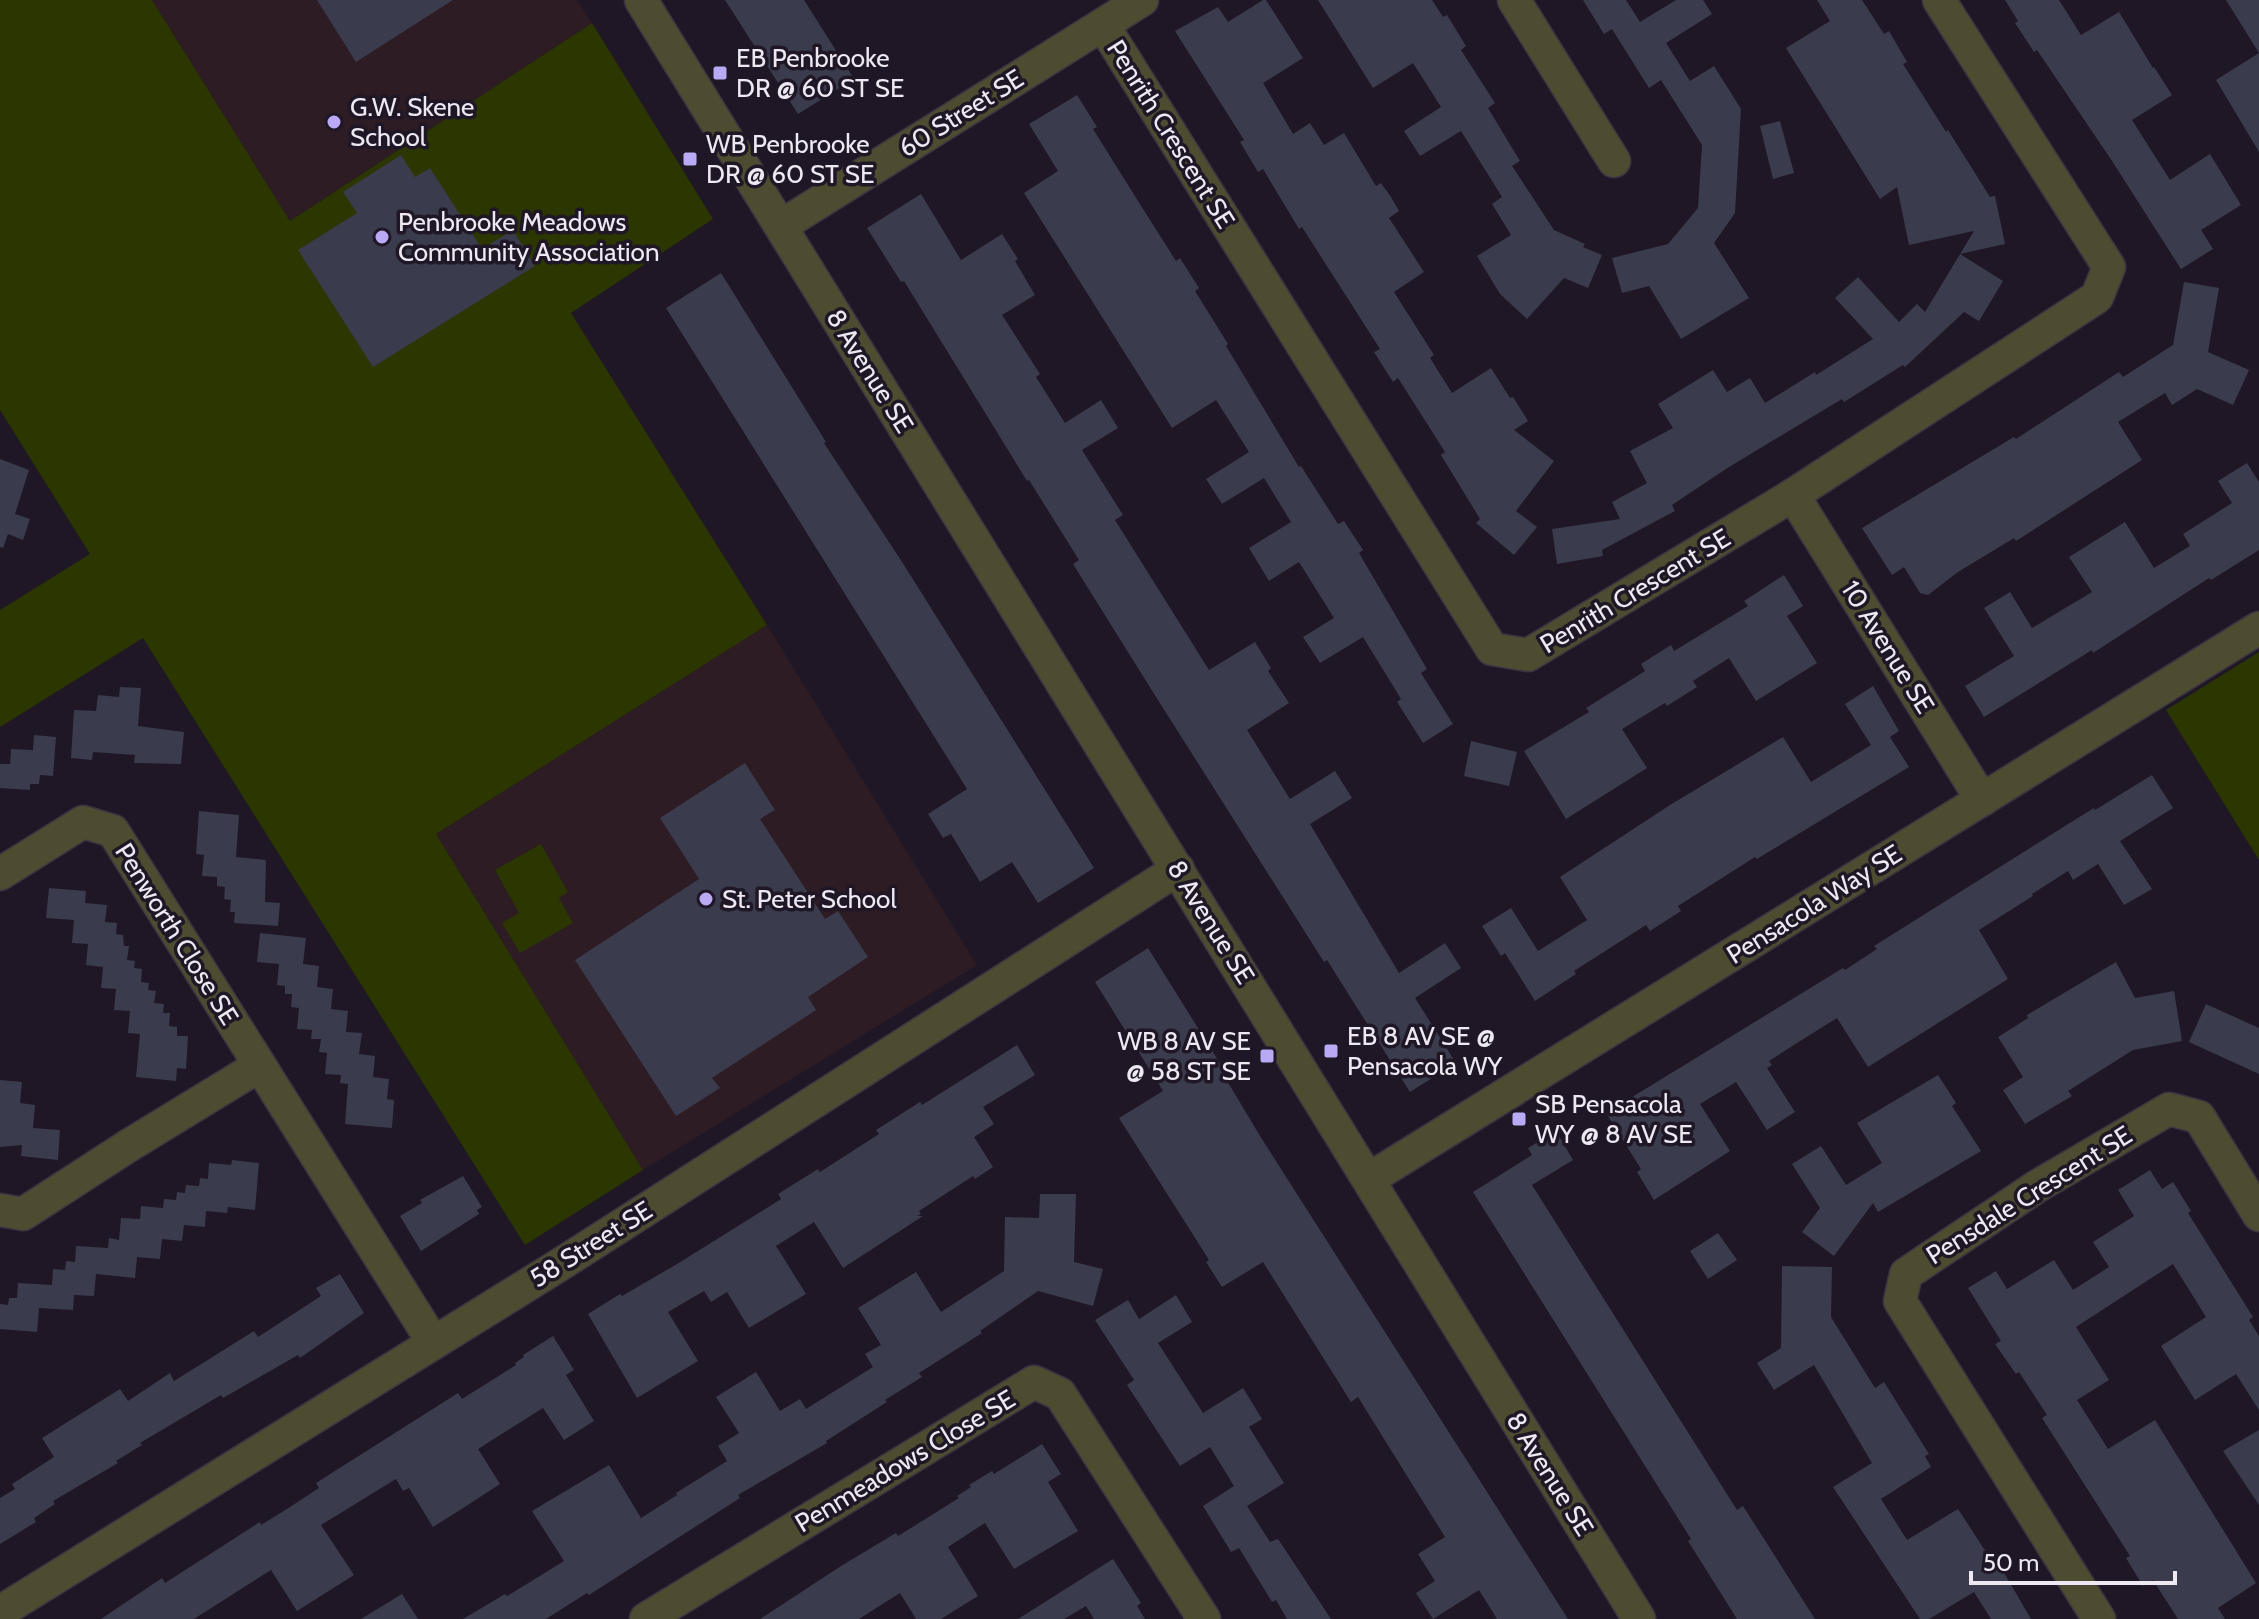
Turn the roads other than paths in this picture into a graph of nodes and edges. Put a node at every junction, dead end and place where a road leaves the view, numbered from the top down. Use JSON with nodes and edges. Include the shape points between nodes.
{"nodes":[{"id":1,"x":641,"y":0,"type":"edge"},
{"id":2,"x":1142,"y":0,"type":"edge"},
{"id":3,"x":1514,"y":0,"type":"edge"},
{"id":4,"x":1939,"y":0,"type":"edge"},
{"id":5,"x":1103,"y":25,"type":"junction"},
{"id":6,"x":1614,"y":161,"type":"dead end"},
{"id":7,"x":781,"y":226,"type":"junction"},
{"id":8,"x":1793,"y":495,"type":"junction"},
{"id":9,"x":2259,"y":628,"type":"edge"},
{"id":10,"x":1982,"y":800,"type":"junction"},
{"id":11,"x":1178,"y":869,"type":"junction"},
{"id":12,"x":0,"y":874,"type":"edge"},
{"id":13,"x":259,"y":1066,"type":"junction"},
{"id":14,"x":1369,"y":1179,"type":"junction"},
{"id":15,"x":0,"y":1210,"type":"edge"},
{"id":16,"x":2259,"y":1215,"type":"edge"},
{"id":17,"x":433,"y":1342,"type":"junction"},
{"id":18,"x":0,"y":1612,"type":"edge"},
{"id":19,"x":646,"y":1619,"type":"edge"},
{"id":20,"x":1204,"y":1619,"type":"edge"},
{"id":21,"x":1639,"y":1619,"type":"edge"},
{"id":22,"x":2099,"y":1619,"type":"edge"}],
"edges":[{"from":1,"to":7,"type":"street","name":"8 Avenue SE"},
{"from":2,"to":5,"type":"street","name":"60 Street SE"},
{"from":3,"to":6,"type":"street"},
{"from":4,"to":8,"type":"street","name":"Penrith Crescent SE","via":[[2109,267],[2097,297]]},
{"from":5,"to":7,"type":"street","name":"60 Street SE"},
{"from":5,"to":8,"type":"street","name":"Penrith Crescent SE","via":[[1492,649],[1528,655]]},
{"from":7,"to":11,"type":"street","name":"8 Avenue SE"},
{"from":8,"to":10,"type":"street","name":"10 Avenue SE"},
{"from":9,"to":10,"type":"street","name":"Pensacola Way SE"},
{"from":10,"to":14,"type":"street","name":"Pensacola Way SE"},
{"from":11,"to":14,"type":"street","name":"8 Avenue SE"},
{"from":11,"to":17,"type":"street","name":"58 Street SE"},
{"from":12,"to":13,"type":"street","name":"Penworth Close SE","via":[[83,822],[113,831]]},
{"from":13,"to":15,"type":"street","via":[[23,1214]]},
{"from":13,"to":17,"type":"street","name":"Penworth Close SE"},
{"from":14,"to":21,"type":"street","name":"8 Avenue SE"},
{"from":16,"to":22,"type":"street","name":"Pensdale Crescent SE","via":[[2199,1117],[2169,1109],[2036,1187],[1906,1274],[1900,1301]]},
{"from":17,"to":18,"type":"street","name":"58 Street SE"},
{"from":19,"to":20,"type":"street","name":"Penmeadows Close SE","via":[[1034,1382],[1060,1394]]}]}
